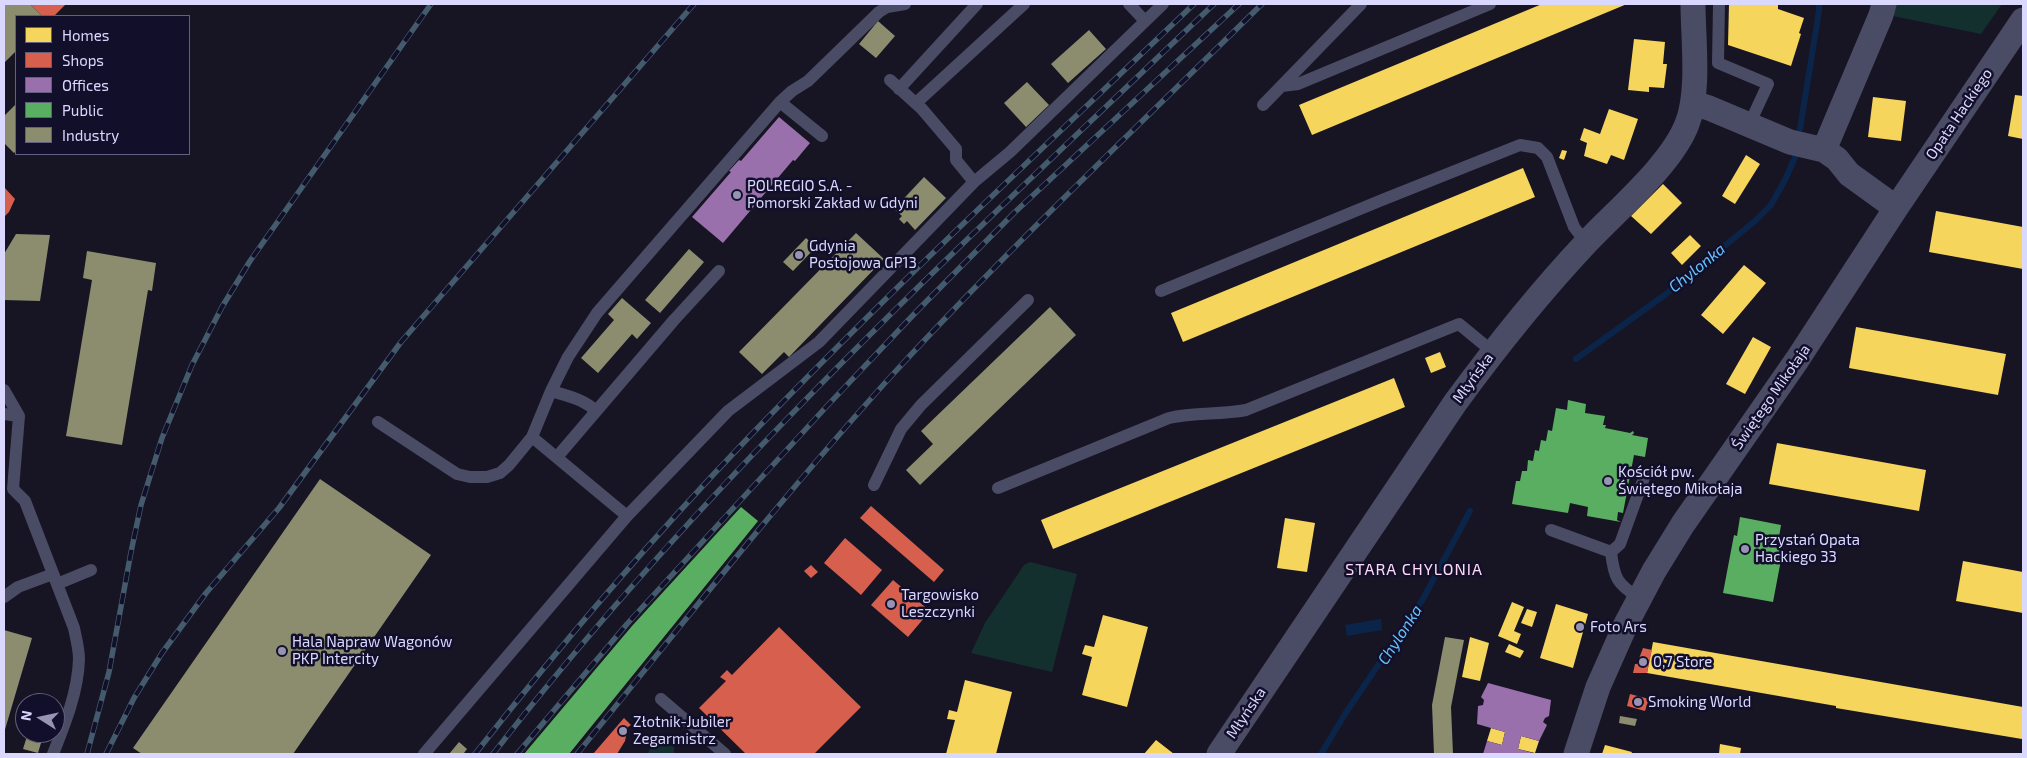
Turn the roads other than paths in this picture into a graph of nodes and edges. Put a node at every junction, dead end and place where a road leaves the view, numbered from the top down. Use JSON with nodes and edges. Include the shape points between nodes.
{"nodes":[{"id":1,"x":905,"y":4,"type":"edge"},
{"id":2,"x":977,"y":4,"type":"edge"},
{"id":3,"x":1024,"y":4,"type":"edge"},
{"id":4,"x":1129,"y":4,"type":"edge"},
{"id":5,"x":1163,"y":4,"type":"edge"},
{"id":6,"x":1361,"y":4,"type":"edge"},
{"id":7,"x":1490,"y":4,"type":"edge"},
{"id":8,"x":1693,"y":4,"type":"edge"},
{"id":9,"x":1718,"y":4,"type":"edge"},
{"id":10,"x":1884,"y":4,"type":"edge"},
{"id":11,"x":884,"y":8,"type":"edge"},
{"id":12,"x":2023,"y":20,"type":"edge"},
{"id":13,"x":1145,"y":21,"type":"junction"},
{"id":14,"x":1282,"y":86,"type":"junction"},
{"id":15,"x":780,"y":102,"type":"junction"},
{"id":16,"x":916,"y":103,"type":"junction"},
{"id":17,"x":1693,"y":103,"type":"junction"},
{"id":18,"x":1263,"y":105,"type":"dead end"},
{"id":19,"x":1749,"y":125,"type":"junction"},
{"id":20,"x":822,"y":136,"type":"dead end"},
{"id":21,"x":1824,"y":150,"type":"junction"},
{"id":22,"x":974,"y":182,"type":"junction"},
{"id":23,"x":1896,"y":208,"type":"junction"},
{"id":24,"x":1586,"y":243,"type":"junction"},
{"id":25,"x":719,"y":271,"type":"dead end"},
{"id":26,"x":1162,"y":291,"type":"dead end"},
{"id":27,"x":1028,"y":300,"type":"dead end"},
{"id":28,"x":1493,"y":352,"type":"junction"},
{"id":29,"x":4,"y":390,"type":"edge"},
{"id":30,"x":551,"y":391,"type":"junction"},
{"id":31,"x":596,"y":411,"type":"junction"},
{"id":32,"x":4,"y":414,"type":"edge"},
{"id":33,"x":19,"y":416,"type":"junction"},
{"id":34,"x":378,"y":422,"type":"dead end"},
{"id":35,"x":532,"y":437,"type":"junction"},
{"id":36,"x":556,"y":457,"type":"junction"},
{"id":37,"x":1644,"y":475,"type":"dead end"},
{"id":38,"x":874,"y":485,"type":"dead end"},
{"id":39,"x":998,"y":488,"type":"dead end"},
{"id":40,"x":627,"y":516,"type":"junction"},
{"id":41,"x":1551,"y":530,"type":"dead end"},
{"id":42,"x":1611,"y":552,"type":"junction"},
{"id":43,"x":91,"y":570,"type":"dead end"},
{"id":44,"x":55,"y":579,"type":"junction"},
{"id":45,"x":4,"y":597,"type":"edge"},
{"id":46,"x":1639,"y":598,"type":"junction"},
{"id":47,"x":661,"y":699,"type":"dead end"},
{"id":48,"x":719,"y":752,"type":"edge"},
{"id":49,"x":53,"y":754,"type":"edge"},
{"id":50,"x":424,"y":754,"type":"edge"},
{"id":51,"x":1218,"y":754,"type":"edge"},
{"id":52,"x":1576,"y":754,"type":"edge"}],
"edges":[{"from":1,"to":11,"type":"lane"},
{"from":2,"to":16,"type":"lane","via":[[895,84]]},
{"from":3,"to":16,"type":"lane"},
{"from":4,"to":13,"type":"lane"},
{"from":5,"to":13,"type":"lane"},
{"from":6,"to":14,"type":"lane"},
{"from":7,"to":14,"type":"lane","via":[[1298,84]]},
{"from":8,"to":17,"type":"street","name":"Młyńska"},
{"from":9,"to":19,"type":"lane","via":[[1718,63],[1768,84]]},
{"from":10,"to":21,"type":"street"},
{"from":11,"to":15,"type":"lane","via":[[808,81]]},
{"from":12,"to":23,"type":"street","name":"Opata Hackiego"},
{"from":13,"to":22,"type":"lane","via":[[1010,152]]},
{"from":14,"to":18,"type":"lane"},
{"from":15,"to":20,"type":"lane"},
{"from":15,"to":30,"type":"lane","via":[[597,313],[568,357]]},
{"from":16,"to":22,"type":"lane","via":[[956,149],[956,160]]},
{"from":17,"to":19,"type":"street"},
{"from":17,"to":24,"type":"street","name":"Młyńska","via":[[1688,124],[1676,146]]},
{"from":19,"to":21,"type":"street","via":[[1790,142]]},
{"from":21,"to":23,"type":"street","via":[[1837,159],[1849,174]]},
{"from":22,"to":40,"type":"lane","via":[[824,337],[728,411]]},
{"from":23,"to":46,"type":"street","name":"Świętego Mikołaja","via":[[1798,360],[1683,524]]},
{"from":24,"to":26,"type":"lane","via":[[1574,227],[1547,157],[1538,148],[1520,145]]},
{"from":24,"to":28,"type":"street","name":"Młyńska"},
{"from":25,"to":31,"type":"lane"},
{"from":27,"to":38,"type":"lane","via":[[921,405],[902,429]]},
{"from":28,"to":39,"type":"lane","via":[[1459,324],[1246,410],[1226,414],[1189,413],[1168,418]]},
{"from":28,"to":51,"type":"street","name":"Młyńska","via":[[1455,402]]},
{"from":29,"to":33,"type":"lane"},
{"from":30,"to":31,"type":"lane","via":[[582,401]]},
{"from":30,"to":35,"type":"lane"},
{"from":31,"to":36,"type":"lane"},
{"from":32,"to":33,"type":"lane"},
{"from":33,"to":44,"type":"lane","via":[[12,489],[25,501]]},
{"from":34,"to":35,"type":"lane","via":[[442,466],[470,477],[500,473]]},
{"from":35,"to":36,"type":"lane"},
{"from":36,"to":40,"type":"lane"},
{"from":37,"to":42,"type":"lane","via":[[1620,544]]},
{"from":40,"to":50,"type":"lane"},
{"from":41,"to":42,"type":"lane"},
{"from":42,"to":46,"type":"lane","via":[[1616,578]]},
{"from":43,"to":44,"type":"lane"},
{"from":44,"to":45,"type":"lane","via":[[18,587]]},
{"from":44,"to":49,"type":"lane","via":[[74,628],[79,658],[72,701]]},
{"from":46,"to":52,"type":"street","name":"Świętego Mikołaja","via":[[1598,687]]},
{"from":47,"to":48,"type":"lane"}]}
